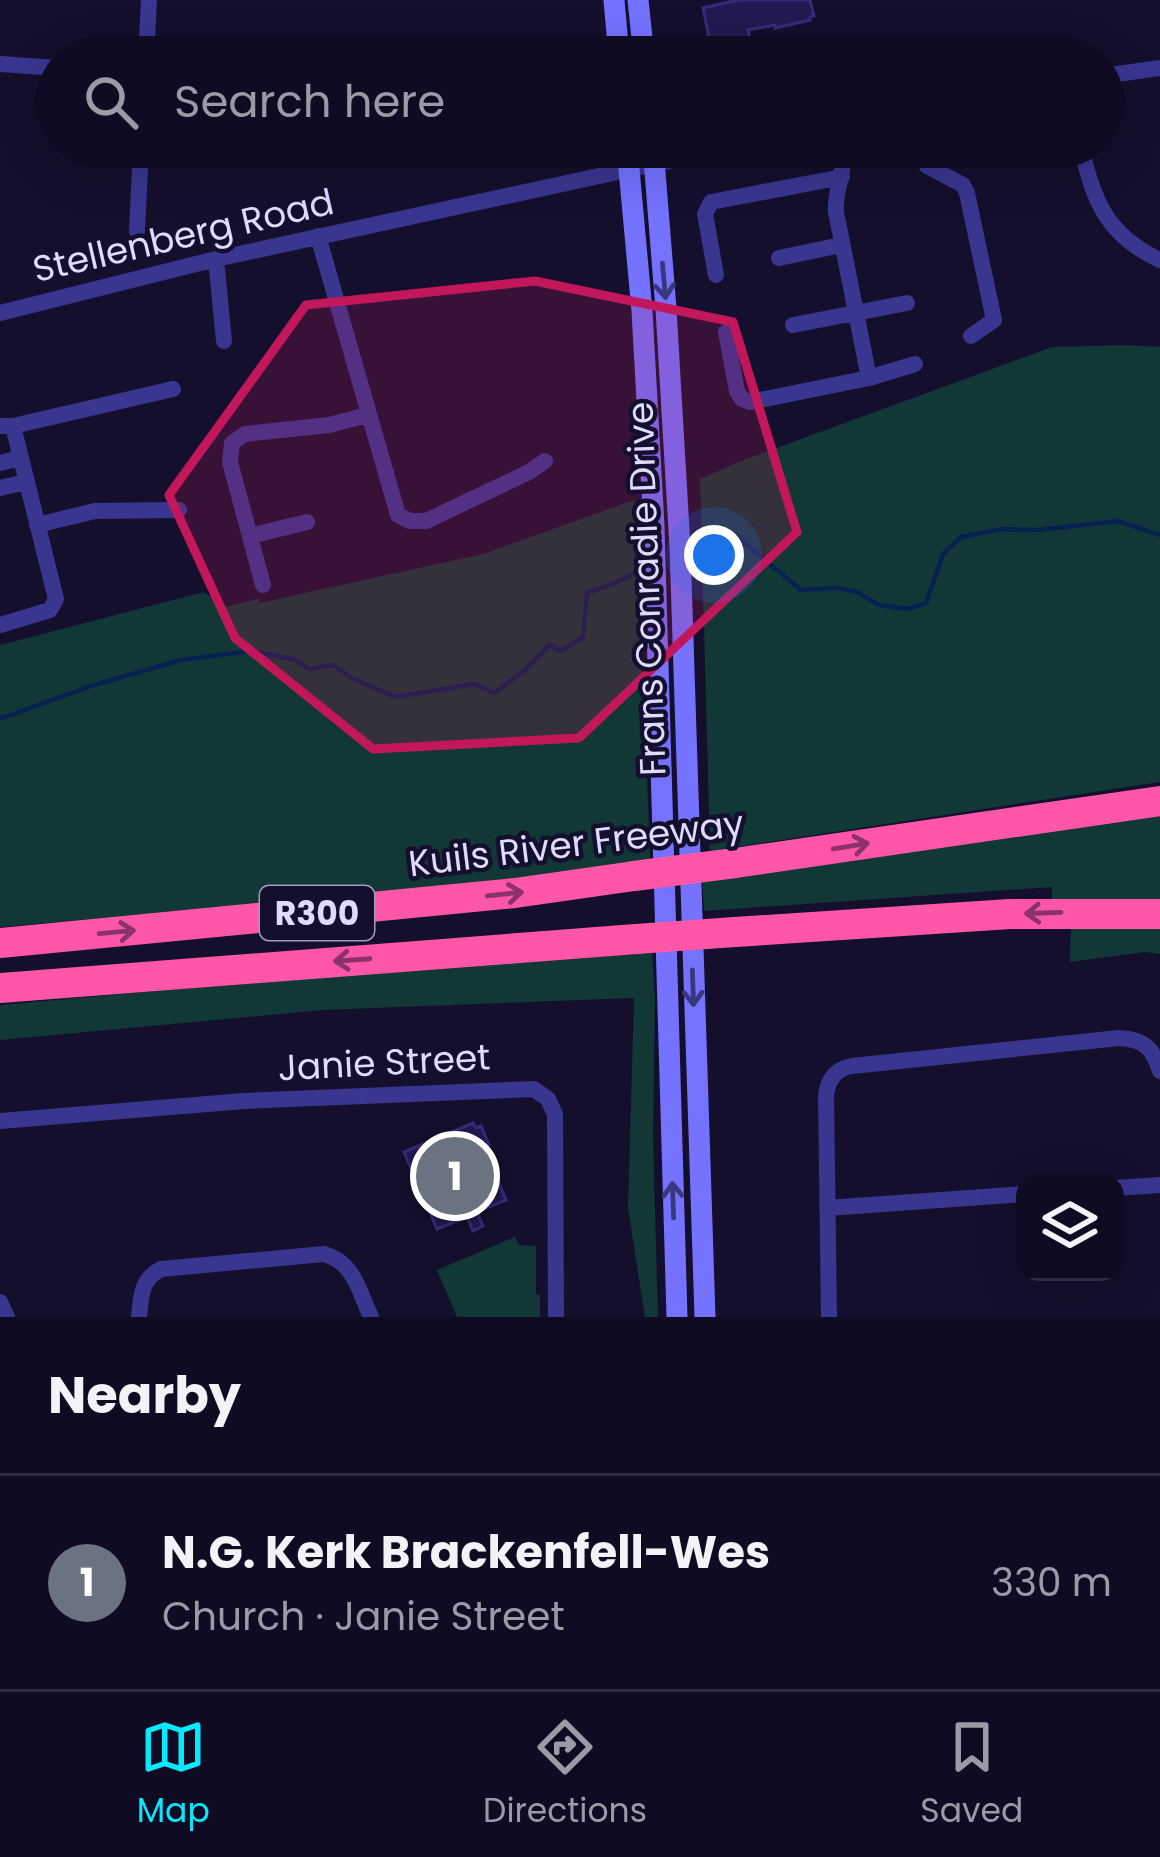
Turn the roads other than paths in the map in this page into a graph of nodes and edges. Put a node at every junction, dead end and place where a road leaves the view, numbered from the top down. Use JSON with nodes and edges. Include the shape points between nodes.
{"nodes":[{"id":1,"x":149,"y":0,"type":"edge"},
{"id":2,"x":614,"y":0,"type":"edge"},
{"id":3,"x":638,"y":0,"type":"edge"},
{"id":4,"x":147,"y":36,"type":"edge"},
{"id":5,"x":617,"y":36,"type":"edge"},
{"id":6,"x":642,"y":36,"type":"edge"},
{"id":7,"x":0,"y":64,"type":"edge"},
{"id":8,"x":36,"y":67,"type":"edge"},
{"id":9,"x":1160,"y":68,"type":"edge"},
{"id":10,"x":1124,"y":73,"type":"edge"},
{"id":11,"x":140,"y":168,"type":"edge"},
{"id":12,"x":588,"y":168,"type":"edge"},
{"id":13,"x":629,"y":168,"type":"edge"},
{"id":14,"x":655,"y":168,"type":"edge"},
{"id":15,"x":844,"y":168,"type":"edge"},
{"id":16,"x":931,"y":168,"type":"edge"},
{"id":17,"x":1086,"y":168,"type":"edge"},
{"id":18,"x":842,"y":177,"type":"junction"},
{"id":19,"x":137,"y":231,"type":"dead end"},
{"id":20,"x":318,"y":236,"type":"junction"},
{"id":21,"x":841,"y":245,"type":"junction"},
{"id":22,"x":779,"y":258,"type":"dead end"},
{"id":23,"x":216,"y":259,"type":"junction"},
{"id":24,"x":1160,"y":260,"type":"edge"},
{"id":25,"x":716,"y":275,"type":"dead end"},
{"id":26,"x":907,"y":303,"type":"dead end"},
{"id":27,"x":855,"y":312,"type":"junction"},
{"id":28,"x":0,"y":313,"type":"edge"},
{"id":29,"x":793,"y":325,"type":"dead end"},
{"id":30,"x":727,"y":332,"type":"dead end"},
{"id":31,"x":971,"y":336,"type":"dead end"},
{"id":32,"x":224,"y":341,"type":"dead end"},
{"id":33,"x":915,"y":364,"type":"dead end"},
{"id":34,"x":868,"y":378,"type":"junction"},
{"id":35,"x":172,"y":389,"type":"dead end"},
{"id":36,"x":368,"y":415,"type":"junction"},
{"id":37,"x":6,"y":426,"type":"edge"},
{"id":38,"x":20,"y":458,"type":"junction"},
{"id":39,"x":545,"y":460,"type":"dead end"},
{"id":40,"x":0,"y":463,"type":"edge"},
{"id":41,"x":26,"y":482,"type":"junction"},
{"id":42,"x":0,"y":488,"type":"edge"},
{"id":43,"x":179,"y":510,"type":"dead end"},
{"id":44,"x":307,"y":522,"type":"dead end"},
{"id":45,"x":37,"y":525,"type":"junction"},
{"id":46,"x":250,"y":536,"type":"junction"},
{"id":47,"x":263,"y":585,"type":"dead end"},
{"id":48,"x":0,"y":625,"type":"edge"},
{"id":49,"x":1160,"y":801,"type":"edge"},
{"id":50,"x":1160,"y":914,"type":"edge"},
{"id":51,"x":0,"y":943,"type":"edge"},
{"id":52,"x":0,"y":988,"type":"edge"},
{"id":53,"x":1160,"y":1071,"type":"edge"},
{"id":54,"x":0,"y":1121,"type":"edge"},
{"id":55,"x":1160,"y":1185,"type":"edge"},
{"id":56,"x":1124,"y":1187,"type":"edge"},
{"id":57,"x":1016,"y":1196,"type":"edge"},
{"id":58,"x":827,"y":1208,"type":"junction"},
{"id":59,"x":0,"y":1302,"type":"edge"},
{"id":60,"x":7,"y":1317,"type":"edge"},
{"id":61,"x":139,"y":1317,"type":"edge"},
{"id":62,"x":370,"y":1317,"type":"edge"},
{"id":63,"x":556,"y":1317,"type":"edge"},
{"id":64,"x":676,"y":1317,"type":"edge"},
{"id":65,"x":704,"y":1317,"type":"edge"},
{"id":66,"x":829,"y":1317,"type":"edge"}],
"edges":[{"from":1,"to":4,"type":"street"},
{"from":2,"to":5,"type":"street"},
{"from":3,"to":6,"type":"street"},
{"from":7,"to":8,"type":"street"},
{"from":9,"to":10,"type":"street"},
{"from":11,"to":19,"type":"street"},
{"from":12,"to":20,"type":"street","name":"Stellenberg Road"},
{"from":64,"to":13,"type":"street","name":"Frans Conradie Drive","one_way":true,"via":[[654,526]]},
{"from":14,"to":65,"type":"street","name":"Frans Conradie Drive","one_way":true,"via":[[679,518]]},
{"from":15,"to":18,"type":"street"},
{"from":16,"to":31,"type":"street","via":[[967,193],[994,320]]},
{"from":17,"to":24,"type":"street","via":[[1103,213],[1126,240]]},
{"from":18,"to":21,"type":"street","via":[[835,200]]},
{"from":18,"to":25,"type":"street","via":[[711,202],[705,214]]},
{"from":20,"to":23,"type":"street","name":"Stellenberg Road"},
{"from":20,"to":36,"type":"street"},
{"from":21,"to":22,"type":"street"},
{"from":21,"to":27,"type":"street"},
{"from":23,"to":28,"type":"street","name":"Stellenberg Road"},
{"from":23,"to":32,"type":"street"},
{"from":26,"to":27,"type":"street"},
{"from":27,"to":29,"type":"street"},
{"from":27,"to":34,"type":"street"},
{"from":30,"to":34,"type":"street","via":[[737,391],[750,402]]},
{"from":33,"to":34,"type":"street"},
{"from":35,"to":37,"type":"street"},
{"from":36,"to":39,"type":"street","via":[[396,512],[410,521],[426,521]]},
{"from":36,"to":46,"type":"street","via":[[235,440],[230,462]]},
{"from":37,"to":38,"type":"street"},
{"from":38,"to":40,"type":"street"},
{"from":38,"to":41,"type":"street"},
{"from":41,"to":42,"type":"street"},
{"from":41,"to":45,"type":"street"},
{"from":43,"to":45,"type":"street","via":[[95,511]]},
{"from":44,"to":46,"type":"street"},
{"from":45,"to":48,"type":"street","via":[[55,603]]},
{"from":46,"to":47,"type":"street"},
{"from":51,"to":49,"type":"highway","name":"Kuils River Freeway","number":"R300","one_way":true,"bridge":true,"via":[[515,893]]},
{"from":50,"to":52,"type":"highway","number":"R300","one_way":true,"bridge":true,"via":[[1010,914]]},
{"from":53,"to":58,"type":"street","via":[[1147,1045],[1119,1038],[846,1067],[827,1090]]},
{"from":54,"to":63,"type":"street","name":"Janie Street","via":[[534,1089],[555,1114]]},
{"from":55,"to":56,"type":"street"},
{"from":57,"to":58,"type":"street"},
{"from":58,"to":66,"type":"street"},
{"from":59,"to":60,"type":"street"},
{"from":61,"to":62,"type":"street","via":[[144,1284],[161,1269],[324,1254],[349,1269]]}]}
